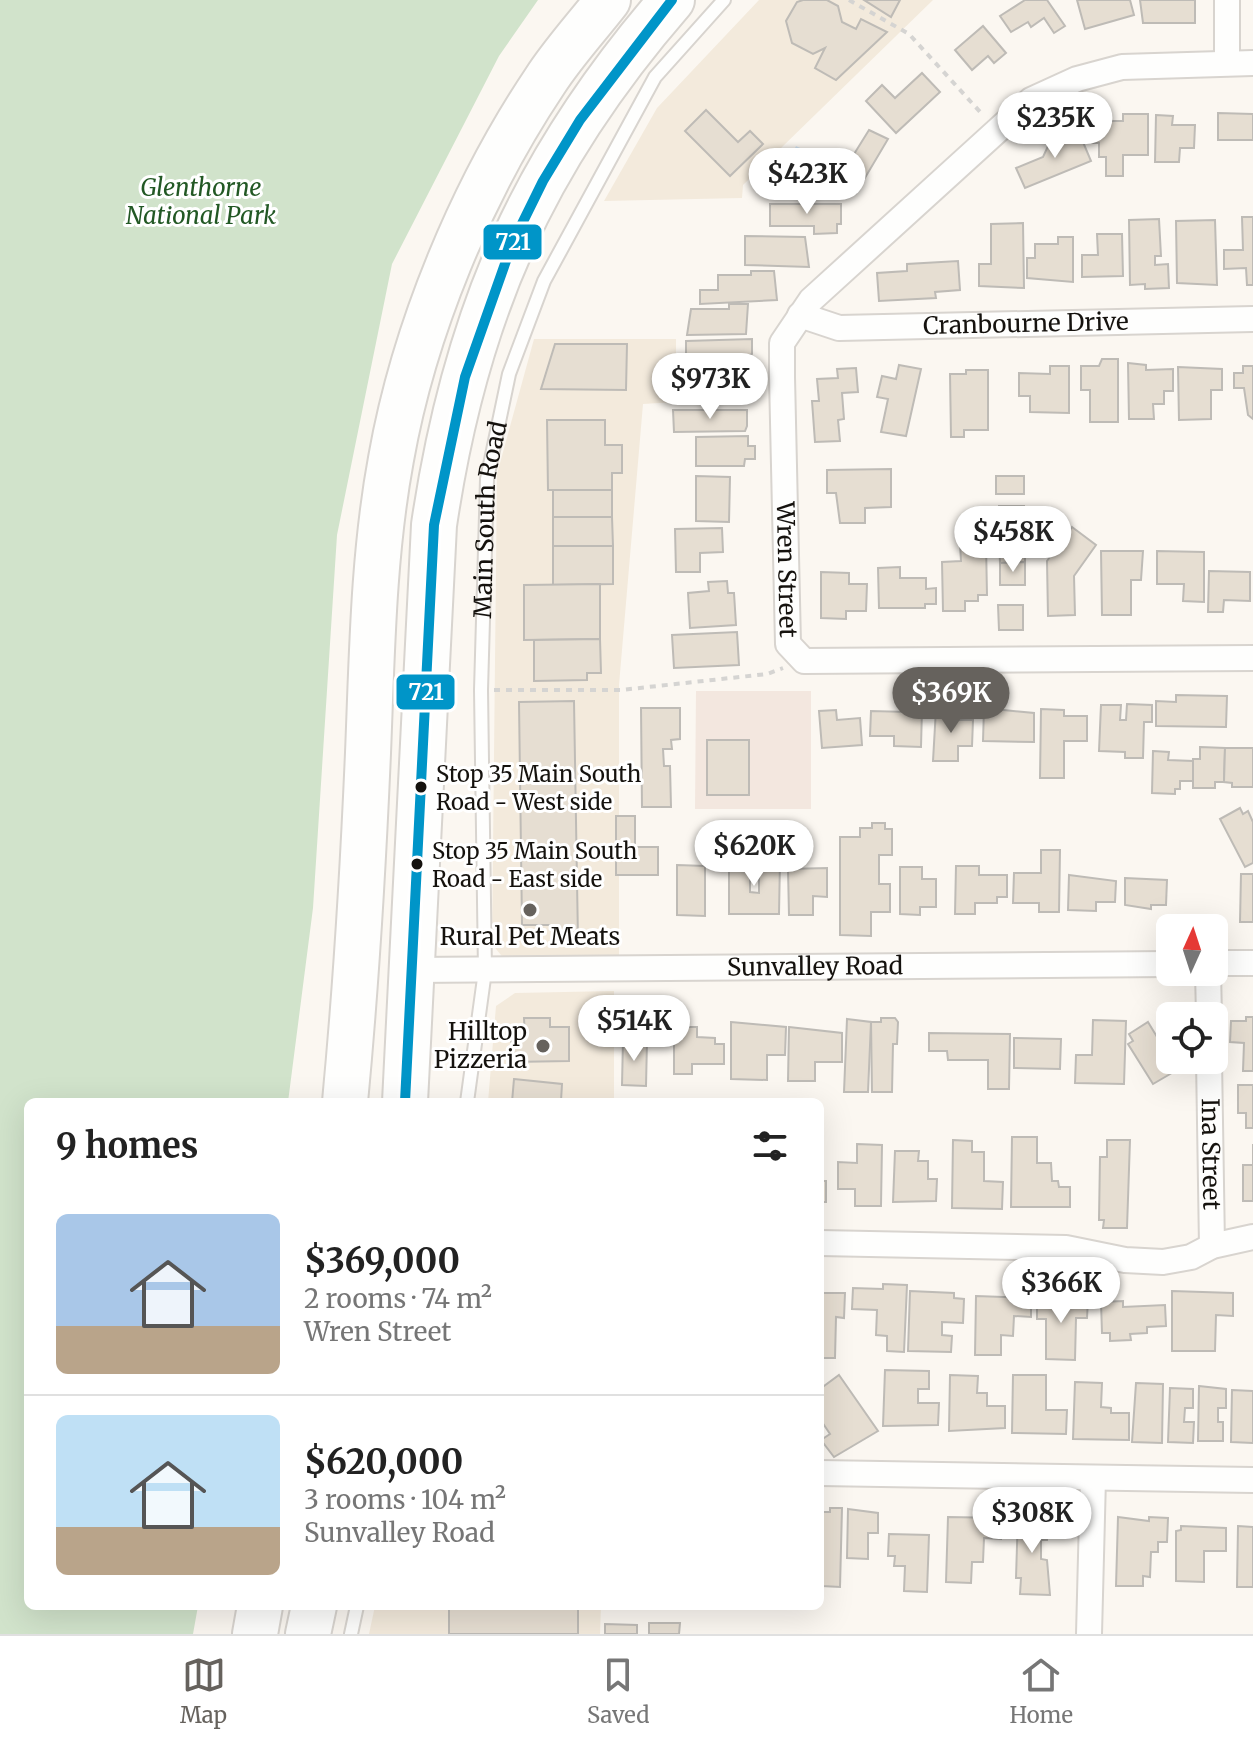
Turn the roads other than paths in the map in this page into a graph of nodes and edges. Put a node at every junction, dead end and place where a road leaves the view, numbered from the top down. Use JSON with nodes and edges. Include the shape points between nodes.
{"nodes":[{"id":1,"x":608,"y":0,"type":"edge"},
{"id":2,"x":672,"y":0,"type":"edge"},
{"id":3,"x":724,"y":0,"type":"edge"},
{"id":4,"x":1227,"y":0,"type":"edge"},
{"id":5,"x":1227,"y":63,"type":"junction"},
{"id":6,"x":1253,"y":63,"type":"edge"},
{"id":7,"x":800,"y":315,"type":"junction"},
{"id":8,"x":1253,"y":319,"type":"edge"},
{"id":9,"x":1253,"y":658,"type":"edge"},
{"id":10,"x":366,"y":787,"type":"junction"},
{"id":11,"x":1228,"y":963,"type":"edge"},
{"id":12,"x":1253,"y":963,"type":"edge"},
{"id":13,"x":1156,"y":964,"type":"edge"},
{"id":14,"x":413,"y":970,"type":"junction"},
{"id":15,"x":485,"y":971,"type":"junction"},
{"id":16,"x":1209,"y":1074,"type":"edge"},
{"id":17,"x":345,"y":1098,"type":"edge"},
{"id":18,"x":365,"y":1098,"type":"edge"},
{"id":19,"x":405,"y":1098,"type":"edge"},
{"id":20,"x":468,"y":1098,"type":"edge"},
{"id":21,"x":1253,"y":1237,"type":"edge"},
{"id":22,"x":824,"y":1243,"type":"edge"},
{"id":23,"x":1212,"y":1246,"type":"junction"},
{"id":24,"x":824,"y":1473,"type":"edge"},
{"id":25,"x":1093,"y":1478,"type":"junction"},
{"id":26,"x":1253,"y":1480,"type":"edge"},
{"id":27,"x":259,"y":1610,"type":"edge"},
{"id":28,"x":313,"y":1610,"type":"edge"},
{"id":29,"x":356,"y":1610,"type":"edge"},
{"id":30,"x":255,"y":1634,"type":"edge"},
{"id":31,"x":308,"y":1634,"type":"edge"},
{"id":32,"x":351,"y":1634,"type":"edge"},
{"id":33,"x":1089,"y":1634,"type":"edge"}],
"edges":[{"from":1,"to":10,"type":"highway","via":[[546,80],[480,195],[410,380],[381,524]]},
{"from":2,"to":14,"type":"highway","name":"Main South Road","via":[[610,73],[521,220],[464,370],[434,525]]},
{"from":3,"to":15,"type":"lane","name":"Main South Road","via":[[655,77],[544,281],[509,374],[487,479],[481,690]]},
{"from":4,"to":5,"type":"street"},
{"from":5,"to":6,"type":"street","name":"Wren Street"},
{"from":5,"to":7,"type":"street","name":"Wren Street","via":[[1122,67],[1077,79],[1031,100]]},
{"from":7,"to":8,"type":"street","name":"Cranbourne Drive","via":[[839,328]]},
{"from":7,"to":9,"type":"street","name":"Wren Street","via":[[782,343],[782,377],[788,644],[804,661]]},
{"from":10,"to":14,"type":"highway","via":[[382,920]]},
{"from":10,"to":17,"type":"highway"},
{"from":11,"to":12,"type":"street"},
{"from":13,"to":15,"type":"street","name":"Sunvalley Road"},
{"from":14,"to":15,"type":"street","name":"Sunvalley Road"},
{"from":14,"to":18,"type":"highway","via":[[384,990],[377,1072]]},
{"from":14,"to":19,"type":"highway","name":"Main South Road"},
{"from":15,"to":20,"type":"lane","name":"Main South Road"},
{"from":16,"to":23,"type":"street","name":"Ina Street"},
{"from":21,"to":23,"type":"street"},
{"from":22,"to":23,"type":"street","via":[[1066,1248],[1163,1262]]},
{"from":24,"to":25,"type":"street"},
{"from":25,"to":26,"type":"street"},
{"from":25,"to":33,"type":"street"},
{"from":27,"to":30,"type":"highway"},
{"from":28,"to":31,"type":"highway"},
{"from":29,"to":32,"type":"lane"}]}
